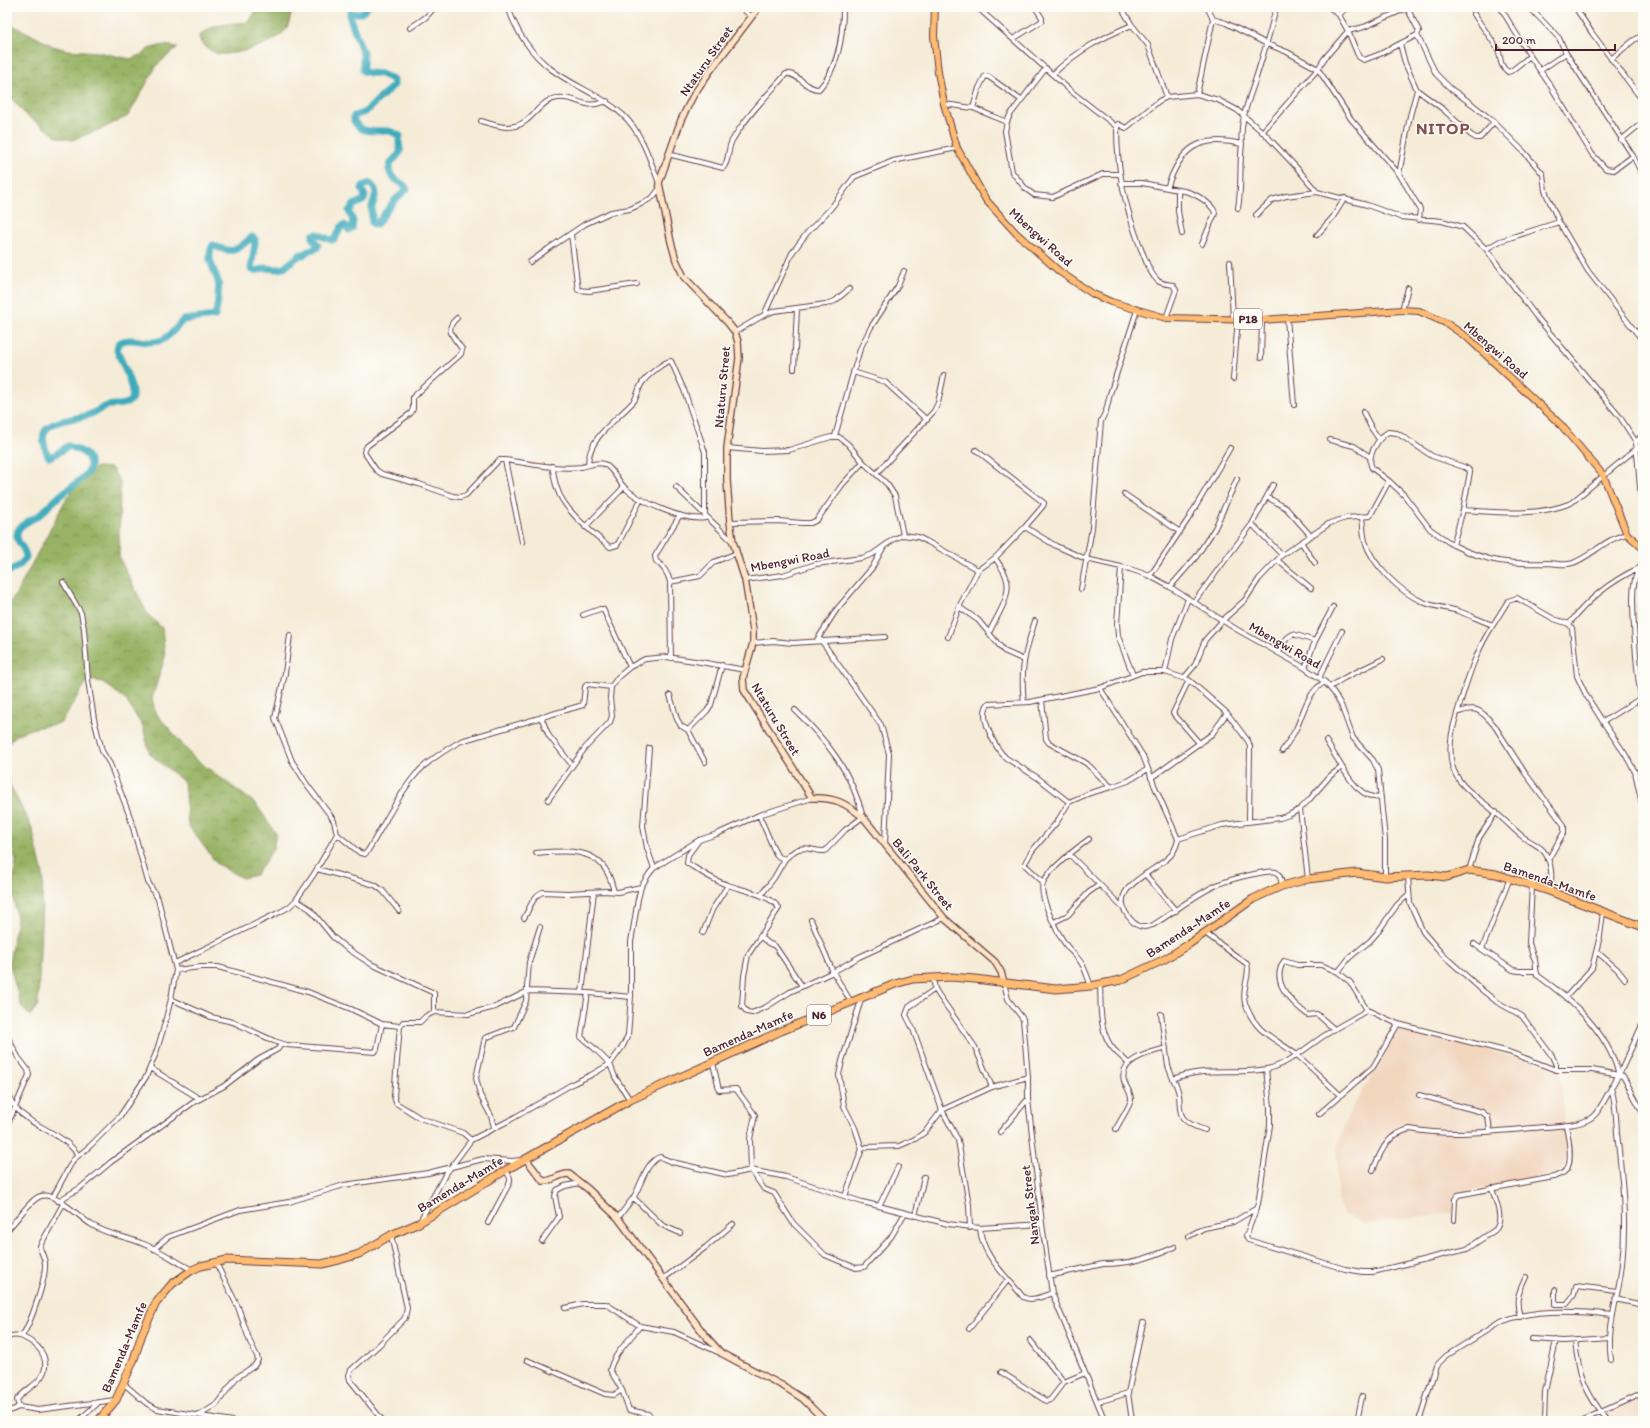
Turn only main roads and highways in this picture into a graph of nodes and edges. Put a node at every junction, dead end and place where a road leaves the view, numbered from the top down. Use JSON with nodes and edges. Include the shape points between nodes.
{"nodes":[{"id":1,"x":935,"y":7,"type":"edge"},
{"id":2,"x":1643,"y":548,"type":"edge"},
{"id":3,"x":1643,"y":927,"type":"edge"},
{"id":4,"x":98,"y":1421,"type":"edge"}],
"edges":[{"from":1,"to":2,"type":"main road","name":"Mbengwi Road","number":"P18","via":[[934,36],[938,72],[957,148],[986,200],[1016,234],[1060,272],[1093,294],[1111,302],[1166,318],[1262,320],[1402,310],[1419,311],[1446,323],[1468,338],[1561,425],[1603,475],[1627,534]]},
{"from":3,"to":4,"type":"highway","name":"Bamenda-Mamfe","number":"N6","via":[[1532,885],[1483,872],[1469,870],[1447,877],[1385,877],[1357,873],[1308,879],[1282,886],[1253,899],[1165,959],[1121,980],[1100,985],[1056,989],[975,979],[913,979],[894,984],[781,1031],[630,1100],[419,1223],[359,1254],[322,1264],[236,1260],[192,1270],[172,1284],[156,1303],[116,1400]]}]}
